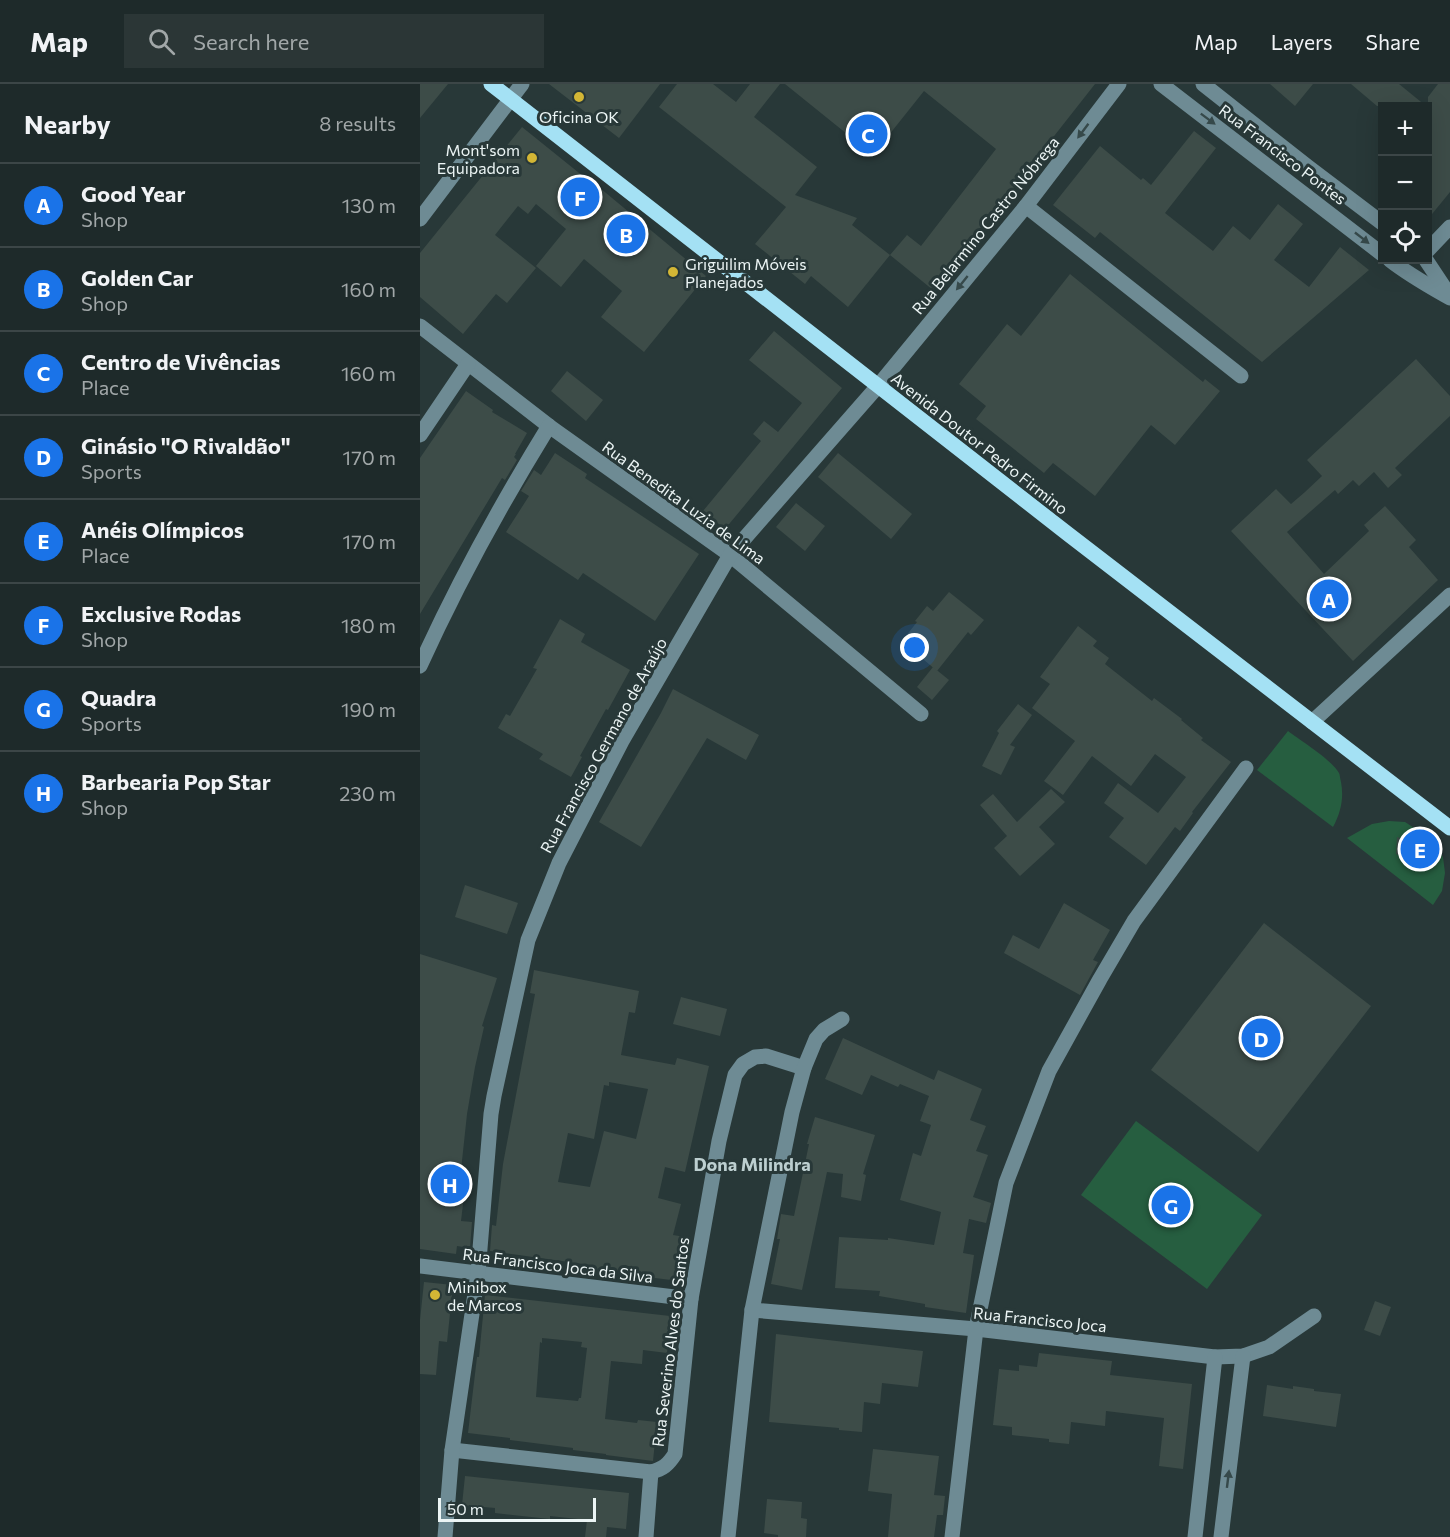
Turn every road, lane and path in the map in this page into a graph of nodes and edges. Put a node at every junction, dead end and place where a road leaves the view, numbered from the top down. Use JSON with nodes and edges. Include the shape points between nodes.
{"nodes":[{"id":1,"x":491,"y":84,"type":"edge"},
{"id":2,"x":522,"y":84,"type":"edge"},
{"id":3,"x":1119,"y":84,"type":"edge"},
{"id":4,"x":1161,"y":84,"type":"edge"},
{"id":5,"x":1203,"y":84,"type":"edge"},
{"id":6,"x":510,"y":99,"type":"junction"},
{"id":7,"x":1026,"y":206,"type":"junction"},
{"id":8,"x":420,"y":219,"type":"edge"},
{"id":9,"x":1378,"y":219,"type":"edge"},
{"id":10,"x":1450,"y":227,"type":"edge"},
{"id":11,"x":1432,"y":246,"type":"edge"},
{"id":12,"x":1378,"y":250,"type":"edge"},
{"id":13,"x":1395,"y":264,"type":"edge"},
{"id":14,"x":1415,"y":264,"type":"edge"},
{"id":15,"x":1429,"y":264,"type":"edge"},
{"id":16,"x":1407,"y":273,"type":"junction"},
{"id":17,"x":1450,"y":297,"type":"edge"},
{"id":18,"x":420,"y":326,"type":"edge"},
{"id":19,"x":468,"y":364,"type":"junction"},
{"id":20,"x":1241,"y":375,"type":"dead end"},
{"id":21,"x":878,"y":386,"type":"junction"},
{"id":22,"x":549,"y":426,"type":"junction"},
{"id":23,"x":420,"y":435,"type":"edge"},
{"id":24,"x":730,"y":555,"type":"junction"},
{"id":25,"x":1450,"y":595,"type":"edge"},
{"id":26,"x":420,"y":666,"type":"edge"},
{"id":27,"x":921,"y":714,"type":"dead end"},
{"id":28,"x":1312,"y":722,"type":"junction"},
{"id":29,"x":1246,"y":768,"type":"dead end"},
{"id":30,"x":1450,"y":828,"type":"edge"},
{"id":31,"x":842,"y":1019,"type":"dead end"},
{"id":32,"x":804,"y":1068,"type":"junction"},
{"id":33,"x":420,"y":1266,"type":"edge"},
{"id":34,"x":478,"y":1273,"type":"junction"},
{"id":35,"x":691,"y":1299,"type":"junction"},
{"id":36,"x":752,"y":1310,"type":"junction"},
{"id":37,"x":1314,"y":1316,"type":"dead end"},
{"id":38,"x":976,"y":1329,"type":"junction"},
{"id":39,"x":1243,"y":1356,"type":"junction"},
{"id":40,"x":1215,"y":1357,"type":"junction"},
{"id":41,"x":452,"y":1450,"type":"junction"},
{"id":42,"x":651,"y":1472,"type":"junction"},
{"id":43,"x":445,"y":1537,"type":"edge"},
{"id":44,"x":646,"y":1537,"type":"edge"},
{"id":45,"x":728,"y":1537,"type":"edge"},
{"id":46,"x":952,"y":1537,"type":"edge"},
{"id":47,"x":1195,"y":1537,"type":"edge"},
{"id":48,"x":1221,"y":1537,"type":"edge"}],
"edges":[{"from":1,"to":6,"type":"main road","name":"Avenida Doutor Pedro Firmino"},
{"from":2,"to":6,"type":"street"},
{"from":3,"to":7,"type":"street","name":"Rua Belarmino Castro Nóbrega","one_way":true},
{"from":4,"to":12,"type":"street","name":"Rua Francisco Pontes","one_way":true},
{"from":5,"to":9,"type":"street","name":"Rua Francisco Pontes"},
{"from":6,"to":8,"type":"street"},
{"from":6,"to":21,"type":"main road","name":"Avenida Doutor Pedro Firmino"},
{"from":7,"to":20,"type":"street"},
{"from":7,"to":21,"type":"street","name":"Rua Belarmino Castro Nóbrega","one_way":true},
{"from":10,"to":11,"type":"street"},
{"from":13,"to":16,"type":"street"},
{"from":14,"to":16,"type":"street"},
{"from":15,"to":17,"type":"street"},
{"from":16,"to":17,"type":"street"},
{"from":18,"to":19,"type":"street","name":"Rua Benedita Luzia de Lima"},
{"from":19,"to":22,"type":"street","name":"Rua Benedita Luzia de Lima"},
{"from":19,"to":23,"type":"street"},
{"from":21,"to":24,"type":"street","name":"Rua Francisco Germano de Araújo"},
{"from":21,"to":28,"type":"main road","name":"Avenida Doutor Pedro Firmino"},
{"from":22,"to":24,"type":"street","name":"Rua Benedita Luzia de Lima"},
{"from":22,"to":26,"type":"street","via":[[502,503]]},
{"from":24,"to":27,"type":"street","name":"Rua Benedita Luzia de Lima"},
{"from":24,"to":34,"type":"street","name":"Rua Francisco Germano de Araújo","via":[[617,751],[559,863],[528,940],[491,1114]]},
{"from":25,"to":28,"type":"street"},
{"from":28,"to":30,"type":"main road","name":"Avenida Doutor Pedro Firmino"},
{"from":29,"to":38,"type":"street","via":[[1134,921],[1049,1071],[1006,1183]]},
{"from":31,"to":32,"type":"street","via":[[816,1039]]},
{"from":32,"to":35,"type":"street","name":"Rua Severino Alves do Santos","via":[[766,1056],[755,1057],[735,1075]]},
{"from":32,"to":36,"type":"street"},
{"from":33,"to":34,"type":"street","name":"Rua Francisco Joca da Silva"},
{"from":34,"to":35,"type":"street","name":"Rua Francisco Joca da Silva"},
{"from":34,"to":41,"type":"street","name":"Rua Francisco Germano de Araújo"},
{"from":35,"to":42,"type":"street","name":"Rua Severino Alves do Santos","via":[[675,1454],[669,1464]]},
{"from":36,"to":38,"type":"street","name":"Rua Francisco Joca"},
{"from":36,"to":45,"type":"street"},
{"from":37,"to":39,"type":"street","name":"Rua Francisco Joca","via":[[1269,1347]]},
{"from":38,"to":40,"type":"street","name":"Rua Francisco Joca"},
{"from":38,"to":46,"type":"street"},
{"from":39,"to":40,"type":"street","name":"Rua Francisco Joca"},
{"from":48,"to":39,"type":"street","one_way":true},
{"from":40,"to":47,"type":"street"},
{"from":41,"to":42,"type":"street"},
{"from":41,"to":43,"type":"street","name":"Rua Francisco Germano de Araújo"},
{"from":42,"to":44,"type":"street"}]}
